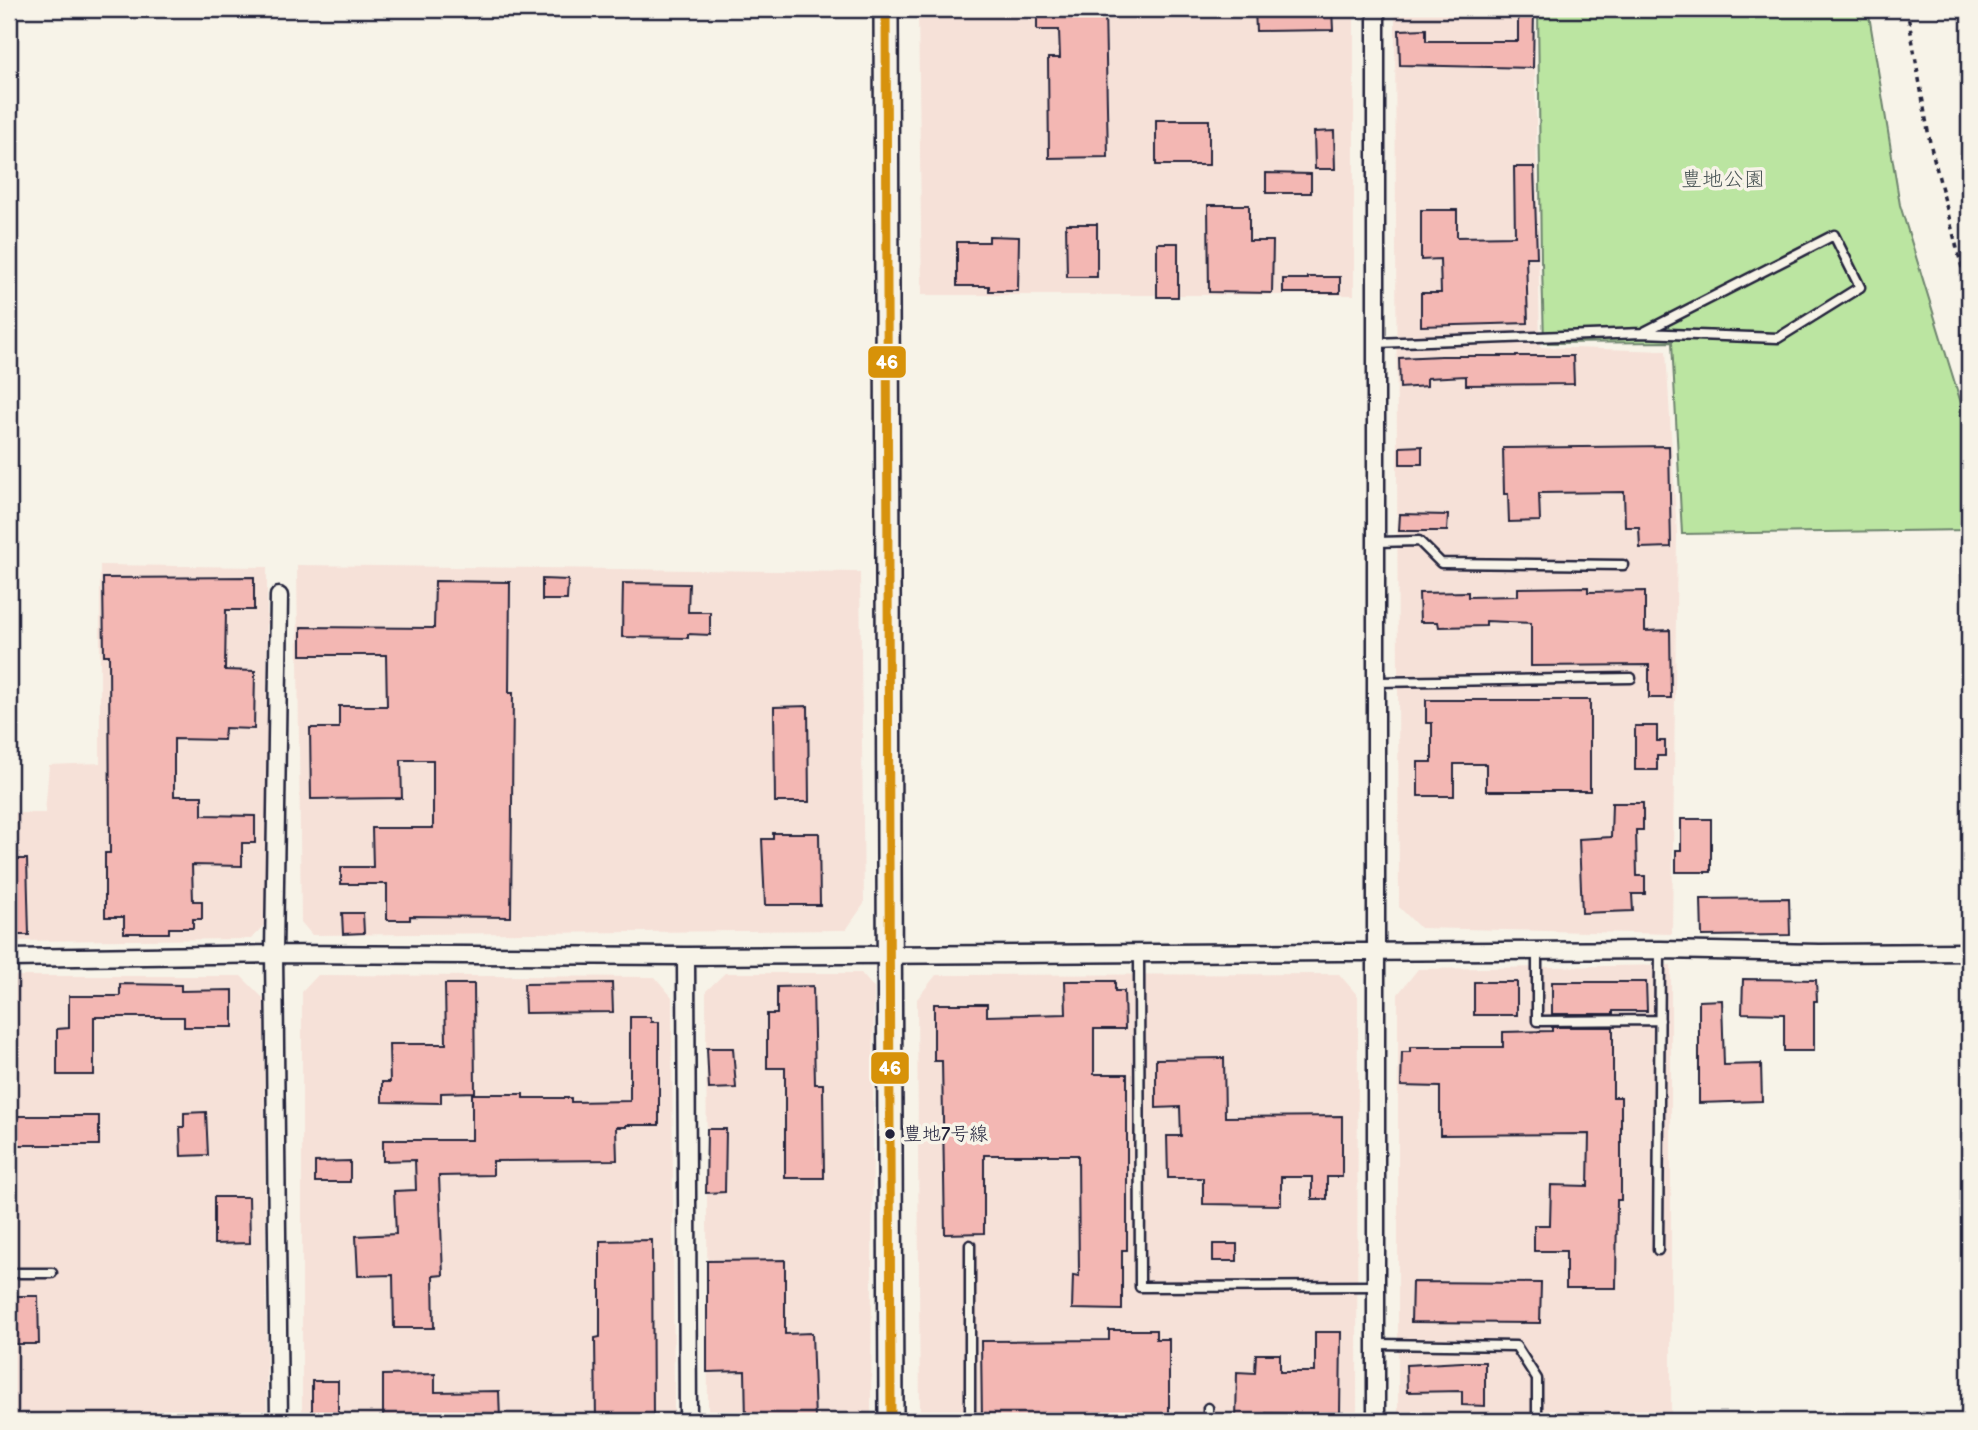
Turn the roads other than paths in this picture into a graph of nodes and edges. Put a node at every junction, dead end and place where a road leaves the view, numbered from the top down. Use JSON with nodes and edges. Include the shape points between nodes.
{"nodes":[{"id":1,"x":886,"y":9,"type":"edge"},
{"id":2,"x":1376,"y":9,"type":"edge"},
{"id":3,"x":1642,"y":333,"type":"junction"},
{"id":4,"x":1376,"y":343,"type":"junction"},
{"id":5,"x":1376,"y":542,"type":"junction"},
{"id":6,"x":1622,"y":565,"type":"dead end"},
{"id":7,"x":279,"y":596,"type":"dead end"},
{"id":8,"x":1631,"y":678,"type":"dead end"},
{"id":9,"x":1376,"y":682,"type":"junction"},
{"id":10,"x":1537,"y":950,"type":"junction"},
{"id":11,"x":1660,"y":950,"type":"junction"},
{"id":12,"x":1375,"y":951,"type":"junction"},
{"id":13,"x":1969,"y":952,"type":"edge"},
{"id":14,"x":1139,"y":953,"type":"junction"},
{"id":15,"x":274,"y":954,"type":"junction"},
{"id":16,"x":889,"y":955,"type":"junction"},
{"id":17,"x":686,"y":956,"type":"junction"},
{"id":18,"x":9,"y":958,"type":"edge"},
{"id":19,"x":1660,"y":1020,"type":"junction"},
{"id":20,"x":970,"y":1245,"type":"dead end"},
{"id":21,"x":1658,"y":1250,"type":"dead end"},
{"id":22,"x":9,"y":1273,"type":"edge"},
{"id":23,"x":52,"y":1273,"type":"dead end"},
{"id":24,"x":1376,"y":1286,"type":"junction"},
{"id":25,"x":1376,"y":1343,"type":"junction"},
{"id":26,"x":1208,"y":1408,"type":"dead end"},
{"id":27,"x":279,"y":1421,"type":"edge"},
{"id":28,"x":688,"y":1421,"type":"edge"},
{"id":29,"x":891,"y":1421,"type":"edge"},
{"id":30,"x":970,"y":1421,"type":"edge"},
{"id":31,"x":1208,"y":1421,"type":"edge"},
{"id":32,"x":1377,"y":1421,"type":"edge"},
{"id":33,"x":1537,"y":1421,"type":"edge"}],
"edges":[{"from":1,"to":16,"type":"main road"},
{"from":2,"to":4,"type":"street"},
{"from":3,"to":3,"type":"lane","via":[[1834,235],[1860,287],[1778,338]]},
{"from":3,"to":4,"type":"lane"},
{"from":4,"to":5,"type":"street"},
{"from":5,"to":6,"type":"lane","via":[[1419,541],[1441,563]]},
{"from":5,"to":9,"type":"street"},
{"from":7,"to":15,"type":"street"},
{"from":8,"to":9,"type":"lane"},
{"from":9,"to":12,"type":"street"},
{"from":10,"to":11,"type":"street"},
{"from":10,"to":12,"type":"street"},
{"from":10,"to":19,"type":"lane","via":[[1537,1021]]},
{"from":11,"to":13,"type":"street"},
{"from":11,"to":19,"type":"lane"},
{"from":12,"to":14,"type":"street"},
{"from":12,"to":24,"type":"street"},
{"from":14,"to":16,"type":"street"},
{"from":14,"to":24,"type":"lane","via":[[1140,1287]]},
{"from":15,"to":17,"type":"street"},
{"from":15,"to":18,"type":"street"},
{"from":15,"to":27,"type":"street"},
{"from":16,"to":17,"type":"street"},
{"from":16,"to":29,"type":"main road"},
{"from":17,"to":28,"type":"street"},
{"from":19,"to":21,"type":"lane"},
{"from":20,"to":30,"type":"lane"},
{"from":22,"to":23,"type":"lane"},
{"from":24,"to":25,"type":"street"},
{"from":25,"to":32,"type":"street"},
{"from":25,"to":33,"type":"lane","via":[[1516,1346],[1537,1379]]},
{"from":26,"to":31,"type":"lane"}]}
